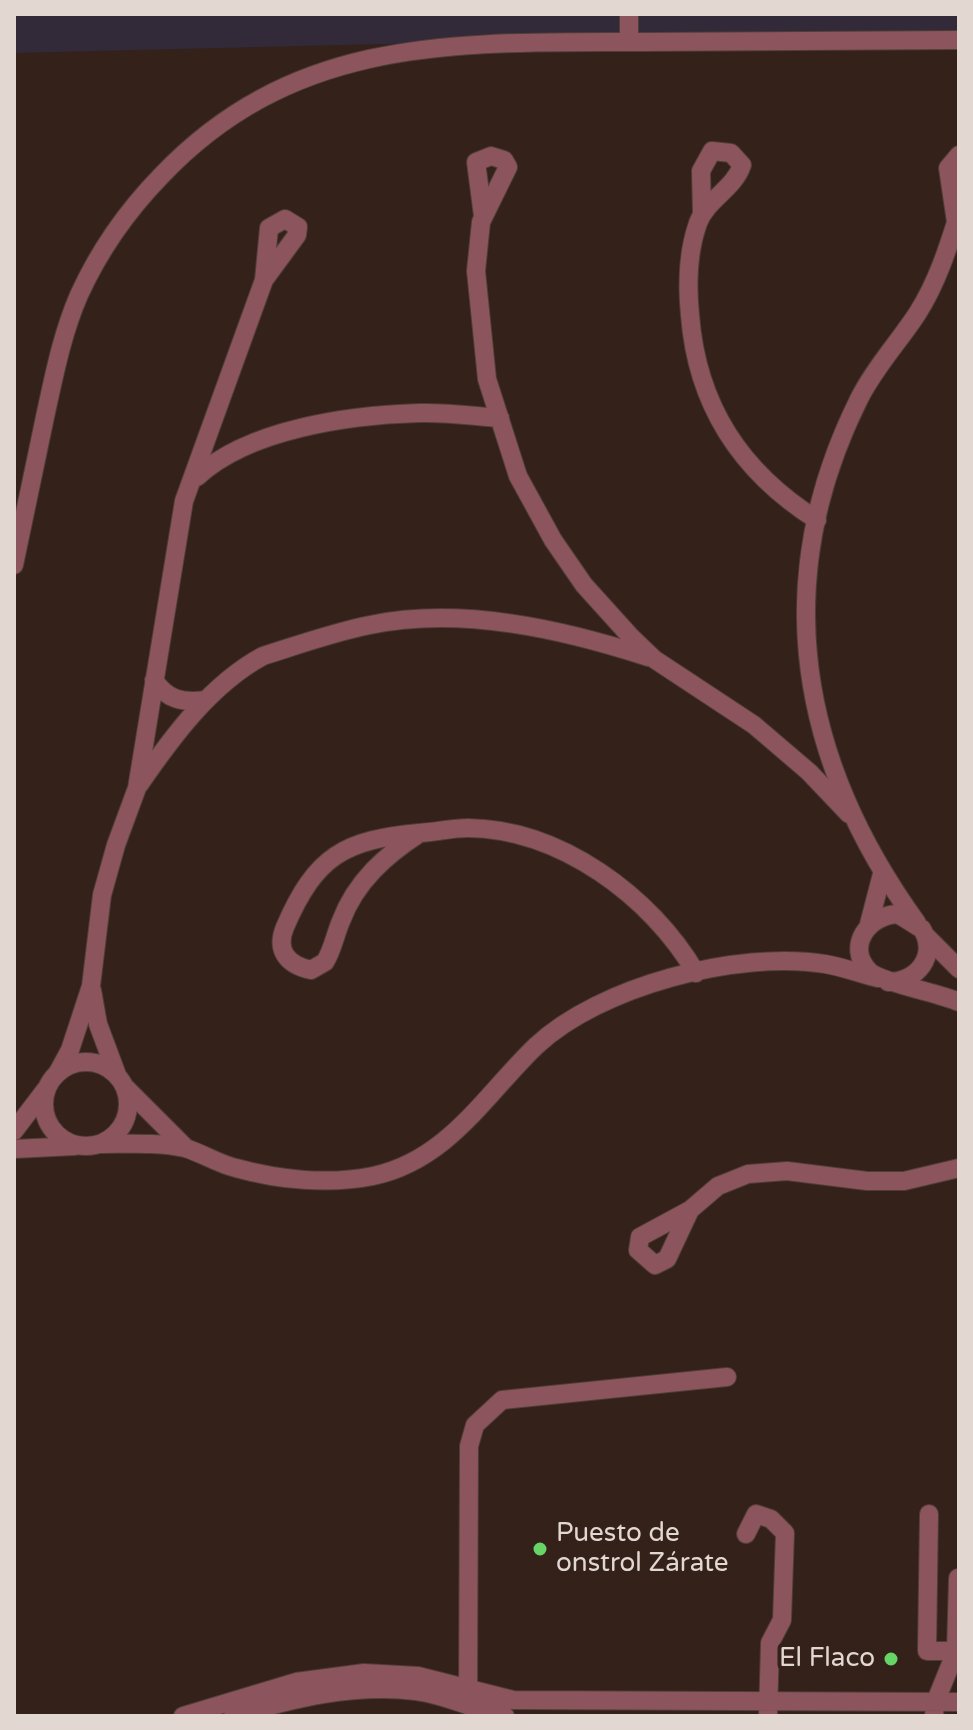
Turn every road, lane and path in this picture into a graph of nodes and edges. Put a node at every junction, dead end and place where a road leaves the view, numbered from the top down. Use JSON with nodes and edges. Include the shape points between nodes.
{"nodes":[{"id":1,"x":629,"y":14,"type":"edge"},
{"id":2,"x":959,"y":40,"type":"edge"},
{"id":3,"x":629,"y":42,"type":"junction"},
{"id":4,"x":959,"y":155,"type":"edge"},
{"id":5,"x":702,"y":214,"type":"dead end"},
{"id":6,"x":483,"y":216,"type":"dead end"},
{"id":7,"x":958,"y":218,"type":"edge"},
{"id":8,"x":264,"y":280,"type":"dead end"},
{"id":9,"x":500,"y":418,"type":"junction"},
{"id":10,"x":212,"y":428,"type":"junction"},
{"id":11,"x":235,"y":449,"type":"junction"},
{"id":12,"x":193,"y":481,"type":"junction"},
{"id":13,"x":817,"y":520,"type":"junction"},
{"id":14,"x":14,"y":565,"type":"edge"},
{"id":15,"x":617,"y":621,"type":"junction"},
{"id":16,"x":602,"y":644,"type":"junction"},
{"id":17,"x":654,"y":659,"type":"junction"},
{"id":18,"x":154,"y":680,"type":"junction"},
{"id":19,"x":206,"y":700,"type":"junction"},
{"id":20,"x":829,"y":757,"type":"junction"},
{"id":21,"x":809,"y":772,"type":"junction"},
{"id":22,"x":137,"y":788,"type":"junction"},
{"id":23,"x":849,"y":814,"type":"junction"},
{"id":24,"x":420,"y":833,"type":"junction"},
{"id":25,"x":882,"y":874,"type":"junction"},
{"id":26,"x":866,"y":928,"type":"junction"},
{"id":27,"x":921,"y":929,"type":"junction"},
{"id":28,"x":824,"y":964,"type":"junction"},
{"id":29,"x":959,"y":969,"type":"edge"},
{"id":30,"x":696,"y":973,"type":"junction"},
{"id":31,"x":883,"y":980,"type":"junction"},
{"id":32,"x":91,"y":986,"type":"junction"},
{"id":33,"x":959,"y":1002,"type":"edge"},
{"id":34,"x":54,"y":1079,"type":"junction"},
{"id":35,"x":120,"y":1081,"type":"junction"},
{"id":36,"x":14,"y":1131,"type":"edge"},
{"id":37,"x":100,"y":1144,"type":"junction"},
{"id":38,"x":80,"y":1146,"type":"junction"},
{"id":39,"x":186,"y":1148,"type":"junction"},
{"id":40,"x":14,"y":1149,"type":"edge"},
{"id":41,"x":959,"y":1168,"type":"edge"},
{"id":42,"x":690,"y":1210,"type":"dead end"},
{"id":43,"x":727,"y":1377,"type":"dead end"},
{"id":44,"x":929,"y":1514,"type":"dead end"},
{"id":45,"x":746,"y":1534,"type":"dead end"},
{"id":46,"x":958,"y":1578,"type":"edge"},
{"id":47,"x":928,"y":1579,"type":"junction"},
{"id":48,"x":957,"y":1651,"type":"edge"},
{"id":49,"x":469,"y":1696,"type":"junction"},
{"id":50,"x":959,"y":1702,"type":"edge"},
{"id":51,"x":935,"y":1709,"type":"edge"},
{"id":52,"x":769,"y":1710,"type":"edge"},
{"id":53,"x":183,"y":1716,"type":"edge"},
{"id":54,"x":233,"y":1716,"type":"edge"},
{"id":55,"x":505,"y":1716,"type":"edge"}],
"edges":[{"from":1,"to":3,"type":"street"},
{"from":2,"to":3,"type":"street"},
{"from":3,"to":14,"type":"street","via":[[497,43],[383,54],[280,86],[185,150],[126,215],[78,297],[58,357]]},
{"from":4,"to":7,"type":"street","via":[[948,168]]},
{"from":5,"to":13,"type":"street","via":[[693,241],[688,297],[696,364],[708,397],[747,462],[774,491]]},
{"from":6,"to":9,"type":"street","via":[[476,271],[480,332]]},
{"from":7,"to":13,"type":"street","via":[[932,288],[859,399]]},
{"from":8,"to":10,"type":"street"},
{"from":9,"to":11,"type":"street","via":[[420,413],[348,419]]},
{"from":9,"to":15,"type":"street","via":[[518,476],[553,540]]},
{"from":10,"to":11,"type":"street"},
{"from":10,"to":12,"type":"street"},
{"from":11,"to":12,"type":"street"},
{"from":12,"to":18,"type":"street","via":[[177,534]]},
{"from":13,"to":20,"type":"street","via":[[810,560],[808,648],[812,697]]},
{"from":15,"to":16,"type":"street"},
{"from":15,"to":17,"type":"street"},
{"from":16,"to":17,"type":"street"},
{"from":16,"to":19,"type":"street","via":[[493,622],[421,618],[370,625],[263,656]]},
{"from":17,"to":21,"type":"street","via":[[754,725]]},
{"from":18,"to":19,"type":"street","via":[[176,700]]},
{"from":18,"to":22,"type":"street"},
{"from":19,"to":22,"type":"street"},
{"from":20,"to":21,"type":"street"},
{"from":20,"to":23,"type":"street"},
{"from":21,"to":23,"type":"street"},
{"from":22,"to":32,"type":"street","via":[[102,895]]},
{"from":23,"to":25,"type":"street"},
{"from":24,"to":24,"type":"street","via":[[369,838],[344,850],[314,876],[282,934],[282,950],[294,966],[311,970],[325,962],[341,918],[370,873]]},
{"from":24,"to":30,"type":"street","via":[[498,831],[568,855],[642,905],[679,943]]},
{"from":25,"to":26,"type":"street"},
{"from":25,"to":27,"type":"street"},
{"from":26,"to":27,"type":"street","via":[[898,914]]},
{"from":26,"to":28,"type":"street"},
{"from":26,"to":31,"type":"street","via":[[860,953],[869,972]]},
{"from":27,"to":29,"type":"street"},
{"from":27,"to":31,"type":"street","via":[[928,945],[923,965],[908,979]]},
{"from":28,"to":30,"type":"street","via":[[773,963]]},
{"from":28,"to":31,"type":"street"},
{"from":30,"to":39,"type":"street","via":[[633,988],[581,1013],[534,1048],[461,1129],[394,1170],[345,1179],[277,1177],[233,1168]]},
{"from":31,"to":33,"type":"street","via":[[933,990]]},
{"from":32,"to":34,"type":"street","via":[[70,1050]]},
{"from":32,"to":35,"type":"street","via":[[98,1024]]},
{"from":34,"to":35,"type":"street","via":[[80,1063],[94,1063]]},
{"from":34,"to":36,"type":"street"},
{"from":34,"to":38,"type":"street","via":[[45,1096],[49,1122],[67,1141]]},
{"from":35,"to":37,"type":"street","via":[[128,1098],[125,1121]]},
{"from":35,"to":39,"type":"street"},
{"from":37,"to":38,"type":"street"},
{"from":37,"to":39,"type":"street"},
{"from":38,"to":40,"type":"street"},
{"from":41,"to":42,"type":"street","via":[[904,1181],[762,1171],[718,1186]]},
{"from":43,"to":49,"type":"street","via":[[502,1400],[475,1425],[469,1446]]},
{"from":44,"to":47,"type":"street"},
{"from":45,"to":52,"type":"street","via":[[756,1514],[771,1519],[785,1533],[782,1620],[770,1643]]},
{"from":46,"to":47,"type":"street"},
{"from":46,"to":48,"type":"street"},
{"from":47,"to":48,"type":"street","via":[[927,1651]]},
{"from":48,"to":51,"type":"street"},
{"from":49,"to":52,"type":"street"},
{"from":49,"to":53,"type":"street","via":[[418,1676],[364,1673],[296,1682]]},
{"from":49,"to":54,"type":"street","via":[[360,1690],[297,1697]]},
{"from":49,"to":55,"type":"street"},
{"from":50,"to":51,"type":"street"},
{"from":51,"to":52,"type":"street"}]}
